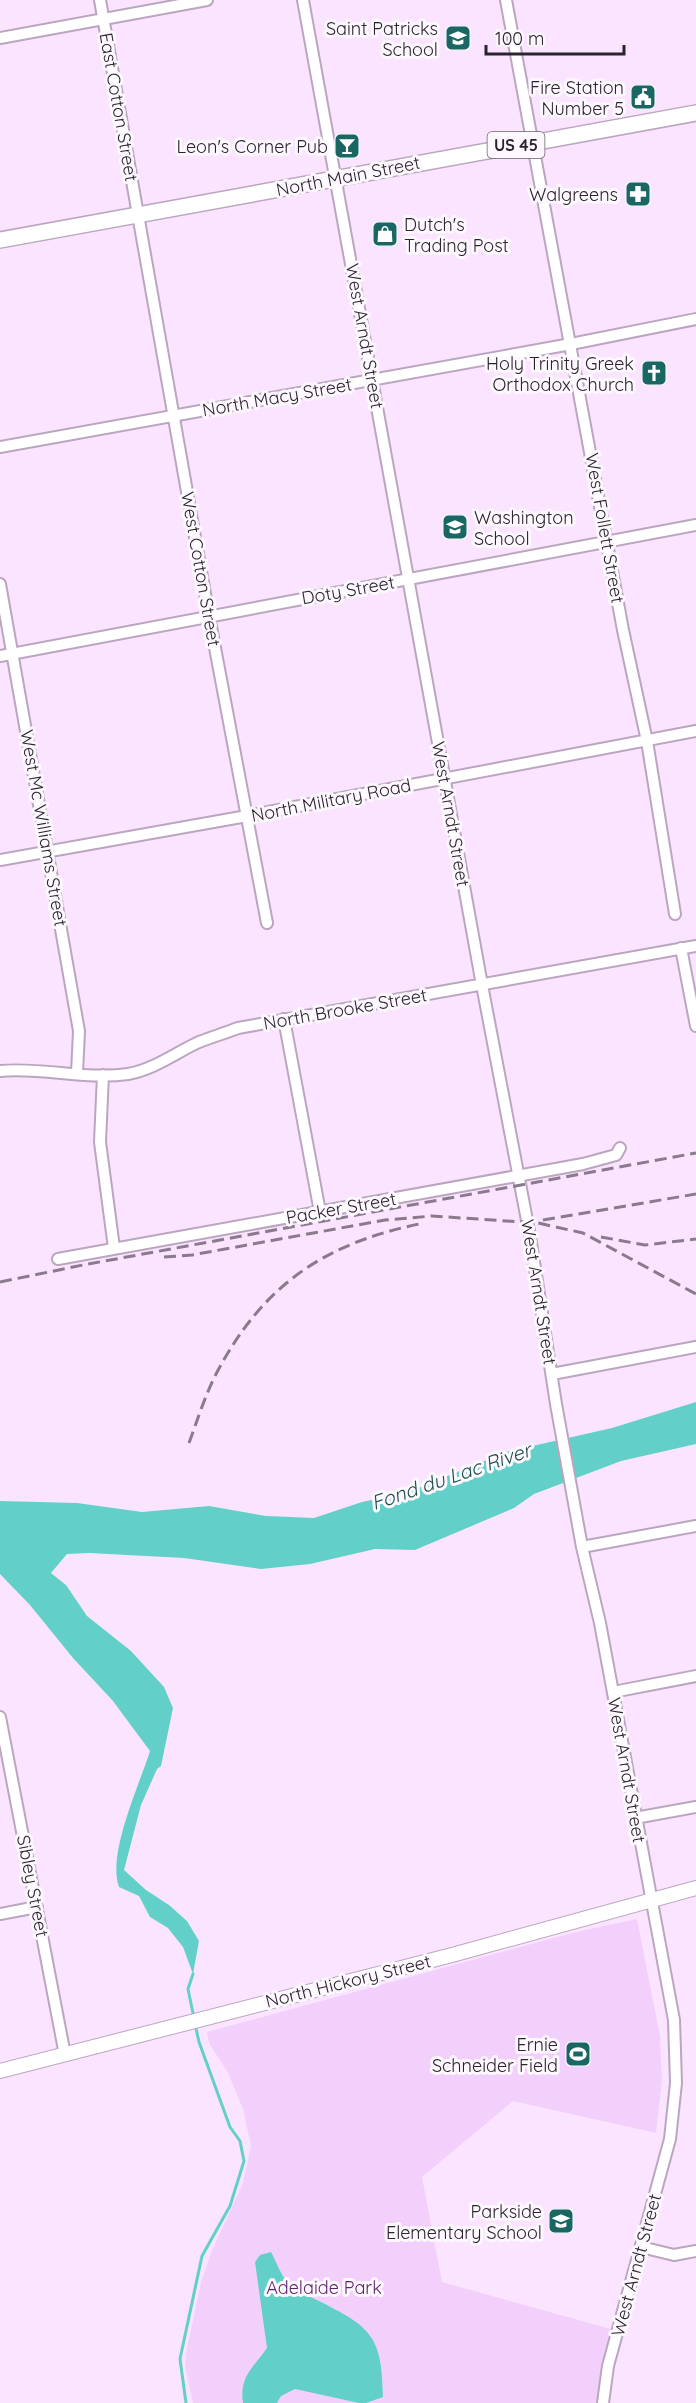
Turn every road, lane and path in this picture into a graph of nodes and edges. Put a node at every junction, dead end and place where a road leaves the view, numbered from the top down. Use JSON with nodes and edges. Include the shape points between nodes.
{"nodes":[{"id":1,"x":100,"y":0,"type":"edge"},
{"id":2,"x":207,"y":0,"type":"edge"},
{"id":3,"x":303,"y":0,"type":"edge"},
{"id":4,"x":506,"y":0,"type":"edge"},
{"id":5,"x":103,"y":18,"type":"junction"},
{"id":6,"x":0,"y":38,"type":"edge"},
{"id":7,"x":696,"y":113,"type":"edge"},
{"id":8,"x":533,"y":142,"type":"junction"},
{"id":9,"x":336,"y":178,"type":"junction"},
{"id":10,"x":137,"y":215,"type":"junction"},
{"id":11,"x":0,"y":240,"type":"edge"},
{"id":12,"x":696,"y":319,"type":"edge"},
{"id":13,"x":571,"y":344,"type":"junction"},
{"id":14,"x":372,"y":380,"type":"junction"},
{"id":15,"x":174,"y":416,"type":"junction"},
{"id":16,"x":0,"y":447,"type":"edge"},
{"id":17,"x":696,"y":525,"type":"edge"},
{"id":18,"x":607,"y":543,"type":"junction"},
{"id":19,"x":408,"y":579,"type":"junction"},
{"id":20,"x":0,"y":584,"type":"edge"},
{"id":21,"x":209,"y":616,"type":"junction"},
{"id":22,"x":14,"y":653,"type":"junction"},
{"id":23,"x":0,"y":656,"type":"edge"},
{"id":24,"x":696,"y":731,"type":"edge"},
{"id":25,"x":646,"y":741,"type":"junction"},
{"id":26,"x":445,"y":778,"type":"junction"},
{"id":27,"x":247,"y":816,"type":"junction"},
{"id":28,"x":48,"y":852,"type":"junction"},
{"id":29,"x":0,"y":860,"type":"edge"},
{"id":30,"x":675,"y":914,"type":"dead end"},
{"id":31,"x":267,"y":923,"type":"dead end"},
{"id":32,"x":696,"y":945,"type":"edge"},
{"id":33,"x":681,"y":948,"type":"junction"},
{"id":34,"x":482,"y":985,"type":"junction"},
{"id":35,"x":284,"y":1019,"type":"junction"},
{"id":36,"x":696,"y":1026,"type":"edge"},
{"id":37,"x":0,"y":1071,"type":"edge"},
{"id":38,"x":76,"y":1073,"type":"junction"},
{"id":39,"x":103,"y":1075,"type":"junction"},
{"id":40,"x":620,"y":1149,"type":"dead end"},
{"id":41,"x":519,"y":1176,"type":"junction"},
{"id":42,"x":320,"y":1212,"type":"junction"},
{"id":43,"x":114,"y":1248,"type":"junction"},
{"id":44,"x":58,"y":1259,"type":"dead end"},
{"id":45,"x":696,"y":1347,"type":"edge"},
{"id":46,"x":552,"y":1374,"type":"junction"},
{"id":47,"x":696,"y":1526,"type":"edge"},
{"id":48,"x":582,"y":1546,"type":"junction"},
{"id":49,"x":696,"y":1676,"type":"edge"},
{"id":50,"x":613,"y":1692,"type":"junction"},
{"id":51,"x":0,"y":1717,"type":"edge"},
{"id":52,"x":696,"y":1807,"type":"edge"},
{"id":53,"x":635,"y":1818,"type":"junction"},
{"id":54,"x":696,"y":1888,"type":"edge"},
{"id":55,"x":650,"y":1900,"type":"junction"},
{"id":56,"x":37,"y":1907,"type":"junction"},
{"id":57,"x":0,"y":1914,"type":"edge"},
{"id":58,"x":66,"y":2055,"type":"junction"},
{"id":59,"x":0,"y":2071,"type":"edge"},
{"id":60,"x":641,"y":2247,"type":"junction"},
{"id":61,"x":696,"y":2251,"type":"edge"},
{"id":62,"x":603,"y":2403,"type":"edge"}],
"edges":[{"from":1,"to":5,"type":"street","name":"East Cotton Street"},
{"from":2,"to":5,"type":"street"},
{"from":3,"to":9,"type":"street","name":"West Arndt Street"},
{"from":4,"to":8,"type":"street","name":"West Follett Street"},
{"from":5,"to":6,"type":"street"},
{"from":5,"to":10,"type":"street","name":"East Cotton Street"},
{"from":7,"to":8,"type":"main road","name":"North Main Street","number":"US 45"},
{"from":8,"to":9,"type":"main road","name":"North Main Street","number":"US 45"},
{"from":8,"to":13,"type":"street","name":"West Follett Street"},
{"from":9,"to":10,"type":"main road","name":"North Main Street","number":"US 45"},
{"from":9,"to":14,"type":"street","name":"West Arndt Street"},
{"from":10,"to":11,"type":"main road","name":"North Main Street","number":"US 45"},
{"from":10,"to":15,"type":"street","name":"West Cotton Street"},
{"from":12,"to":13,"type":"street","name":"North Macy Street"},
{"from":13,"to":14,"type":"street","name":"North Macy Street"},
{"from":13,"to":18,"type":"street","name":"West Follett Street"},
{"from":14,"to":15,"type":"street","name":"North Macy Street"},
{"from":14,"to":19,"type":"street","name":"West Arndt Street"},
{"from":15,"to":16,"type":"street","name":"North Macy Street"},
{"from":15,"to":21,"type":"street","name":"West Cotton Street"},
{"from":17,"to":18,"type":"street","name":"Doty Street"},
{"from":18,"to":19,"type":"street","name":"Doty Street"},
{"from":18,"to":25,"type":"street","name":"West Follett Street"},
{"from":19,"to":21,"type":"street","name":"Doty Street"},
{"from":19,"to":26,"type":"street","name":"West Arndt Street"},
{"from":20,"to":22,"type":"street","name":"West Mc Williams Street"},
{"from":21,"to":22,"type":"street","name":"Doty Street"},
{"from":21,"to":27,"type":"street","name":"West Cotton Street"},
{"from":22,"to":23,"type":"street","name":"Doty Street"},
{"from":22,"to":28,"type":"street","name":"West Mc Williams Street"},
{"from":24,"to":25,"type":"street","name":"North Military Road"},
{"from":25,"to":26,"type":"street","name":"North Military Road"},
{"from":25,"to":30,"type":"street","name":"West Follett Street"},
{"from":26,"to":27,"type":"street","name":"North Military Road"},
{"from":26,"to":34,"type":"street","name":"West Arndt Street"},
{"from":27,"to":28,"type":"street","name":"North Military Road"},
{"from":27,"to":31,"type":"street","name":"West Cotton Street"},
{"from":28,"to":29,"type":"street","name":"North Military Road"},
{"from":28,"to":38,"type":"street","name":"West Mc Williams Street","via":[[79,1030]]},
{"from":32,"to":33,"type":"street","name":"North Brooke Street"},
{"from":33,"to":34,"type":"street","name":"North Brooke Street"},
{"from":33,"to":36,"type":"street"},
{"from":34,"to":35,"type":"street","name":"North Brooke Street"},
{"from":34,"to":41,"type":"street","name":"West Arndt Street"},
{"from":35,"to":39,"type":"street","name":"North Brooke Street","via":[[238,1028],[199,1042],[144,1070]]},
{"from":35,"to":42,"type":"street"},
{"from":37,"to":38,"type":"street","name":"North Brooke Street"},
{"from":38,"to":39,"type":"street","name":"North Brooke Street"},
{"from":39,"to":43,"type":"street","via":[[100,1142]]},
{"from":40,"to":41,"type":"street","name":"Packer Street","via":[[607,1159]]},
{"from":41,"to":42,"type":"street","name":"Packer Street"},
{"from":41,"to":46,"type":"street","name":"West Arndt Street"},
{"from":42,"to":43,"type":"street","name":"Packer Street"},
{"from":43,"to":44,"type":"street","name":"Packer Street"},
{"from":45,"to":46,"type":"street"},
{"from":46,"to":48,"type":"street","name":"West Arndt Street"},
{"from":47,"to":48,"type":"street"},
{"from":48,"to":50,"type":"street","name":"West Arndt Street"},
{"from":49,"to":50,"type":"street"},
{"from":50,"to":53,"type":"street","name":"West Arndt Street"},
{"from":51,"to":56,"type":"street","name":"Sibley Street"},
{"from":52,"to":53,"type":"street"},
{"from":53,"to":55,"type":"street","name":"West Arndt Street"},
{"from":54,"to":55,"type":"street","name":"North Hickory Street"},
{"from":55,"to":58,"type":"street","name":"North Hickory Street"},
{"from":55,"to":60,"type":"street","name":"West Arndt Street","via":[[674,2020],[676,2083],[670,2139]]},
{"from":56,"to":57,"type":"street"},
{"from":56,"to":58,"type":"street","name":"Sibley Street"},
{"from":58,"to":59,"type":"street","name":"North Hickory Street"},
{"from":60,"to":61,"type":"street","via":[[674,2255]]},
{"from":60,"to":62,"type":"street","name":"West Arndt Street","via":[[608,2366]]}]}
